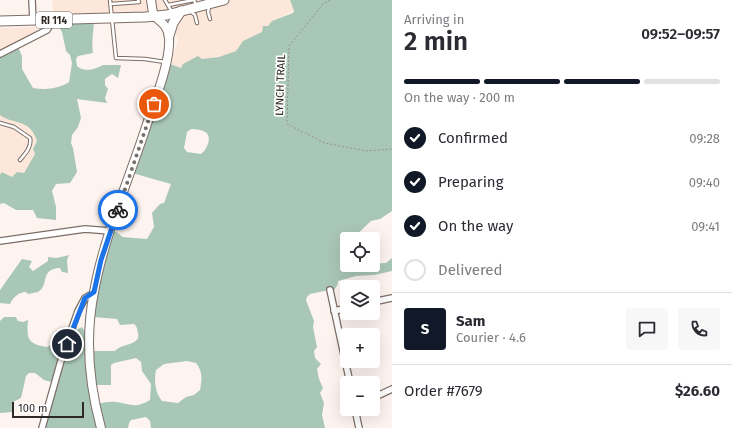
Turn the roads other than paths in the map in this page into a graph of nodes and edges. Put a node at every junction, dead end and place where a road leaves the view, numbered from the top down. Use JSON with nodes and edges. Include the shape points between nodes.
{"nodes":[{"id":1,"x":32,"y":0,"type":"edge"},
{"id":2,"x":110,"y":0,"type":"edge"},
{"id":3,"x":138,"y":0,"type":"edge"},
{"id":4,"x":152,"y":0,"type":"edge"},
{"id":5,"x":166,"y":0,"type":"edge"},
{"id":6,"x":224,"y":0,"type":"edge"},
{"id":7,"x":208,"y":2,"type":"edge"},
{"id":8,"x":111,"y":4,"type":"junction"},
{"id":9,"x":182,"y":4,"type":"edge"},
{"id":10,"x":155,"y":16,"type":"junction"},
{"id":11,"x":113,"y":19,"type":"junction"},
{"id":12,"x":210,"y":19,"type":"dead end"},
{"id":13,"x":53,"y":20,"type":"junction"},
{"id":14,"x":0,"y":21,"type":"edge"},
{"id":15,"x":33,"y":21,"type":"junction"},
{"id":16,"x":198,"y":22,"type":"dead end"},
{"id":17,"x":169,"y":36,"type":"junction"},
{"id":18,"x":0,"y":54,"type":"edge"},
{"id":19,"x":167,"y":62,"type":"junction"},
{"id":20,"x":0,"y":123,"type":"edge"},
{"id":21,"x":20,"y":160,"type":"dead end"},
{"id":22,"x":110,"y":231,"type":"junction"},
{"id":23,"x":0,"y":241,"type":"edge"},
{"id":24,"x":330,"y":290,"type":"dead end"},
{"id":25,"x":94,"y":292,"type":"junction"},
{"id":26,"x":392,"y":298,"type":"edge"},
{"id":27,"x":380,"y":301,"type":"edge"},
{"id":28,"x":340,"y":310,"type":"edge"},
{"id":29,"x":334,"y":311,"type":"junction"},
{"id":30,"x":348,"y":376,"type":"edge"},
{"id":31,"x":392,"y":389,"type":"edge"},
{"id":32,"x":380,"y":395,"type":"edge"},
{"id":33,"x":356,"y":416,"type":"edge"},
{"id":34,"x":42,"y":428,"type":"edge"},
{"id":35,"x":101,"y":428,"type":"edge"},
{"id":36,"x":359,"y":428,"type":"edge"}],
"edges":[{"from":1,"to":15,"type":"street"},
{"from":2,"to":8,"type":"lane"},
{"from":3,"to":8,"type":"lane"},
{"from":4,"to":10,"type":"main road"},
{"from":5,"to":9,"type":"lane"},
{"from":6,"to":7,"type":"main road","number":"RI 114"},
{"from":7,"to":9,"type":"main road","number":"RI 114"},
{"from":7,"to":12,"type":"lane"},
{"from":8,"to":11,"type":"lane"},
{"from":9,"to":10,"type":"main road","number":"RI 114"},
{"from":9,"to":16,"type":"lane"},
{"from":9,"to":17,"type":"main road"},
{"from":10,"to":11,"type":"main road","number":"RI 114"},
{"from":10,"to":17,"type":"main road","via":[[165,25]]},
{"from":11,"to":13,"type":"main road","number":"RI 114"},
{"from":11,"to":19,"type":"lane","via":[[116,58]]},
{"from":13,"to":15,"type":"main road","number":"RI 114"},
{"from":13,"to":18,"type":"street","via":[[47,30]]},
{"from":14,"to":15,"type":"main road","number":"RI 114"},
{"from":17,"to":19,"type":"main road"},
{"from":19,"to":22,"type":"main road","via":[[135,164]]},
{"from":20,"to":21,"type":"lane","via":[[14,127],[30,138],[30,147]]},
{"from":22,"to":23,"type":"street","via":[[85,229]]},
{"from":22,"to":25,"type":"main road"},
{"from":24,"to":29,"type":"street"},
{"from":25,"to":34,"type":"street","via":[[85,298],[78,311]]},
{"from":25,"to":35,"type":"main road","via":[[90,318],[90,362]]},
{"from":26,"to":27,"type":"street"},
{"from":28,"to":29,"type":"street"},
{"from":29,"to":30,"type":"street"},
{"from":31,"to":32,"type":"street"},
{"from":33,"to":36,"type":"street"}]}
